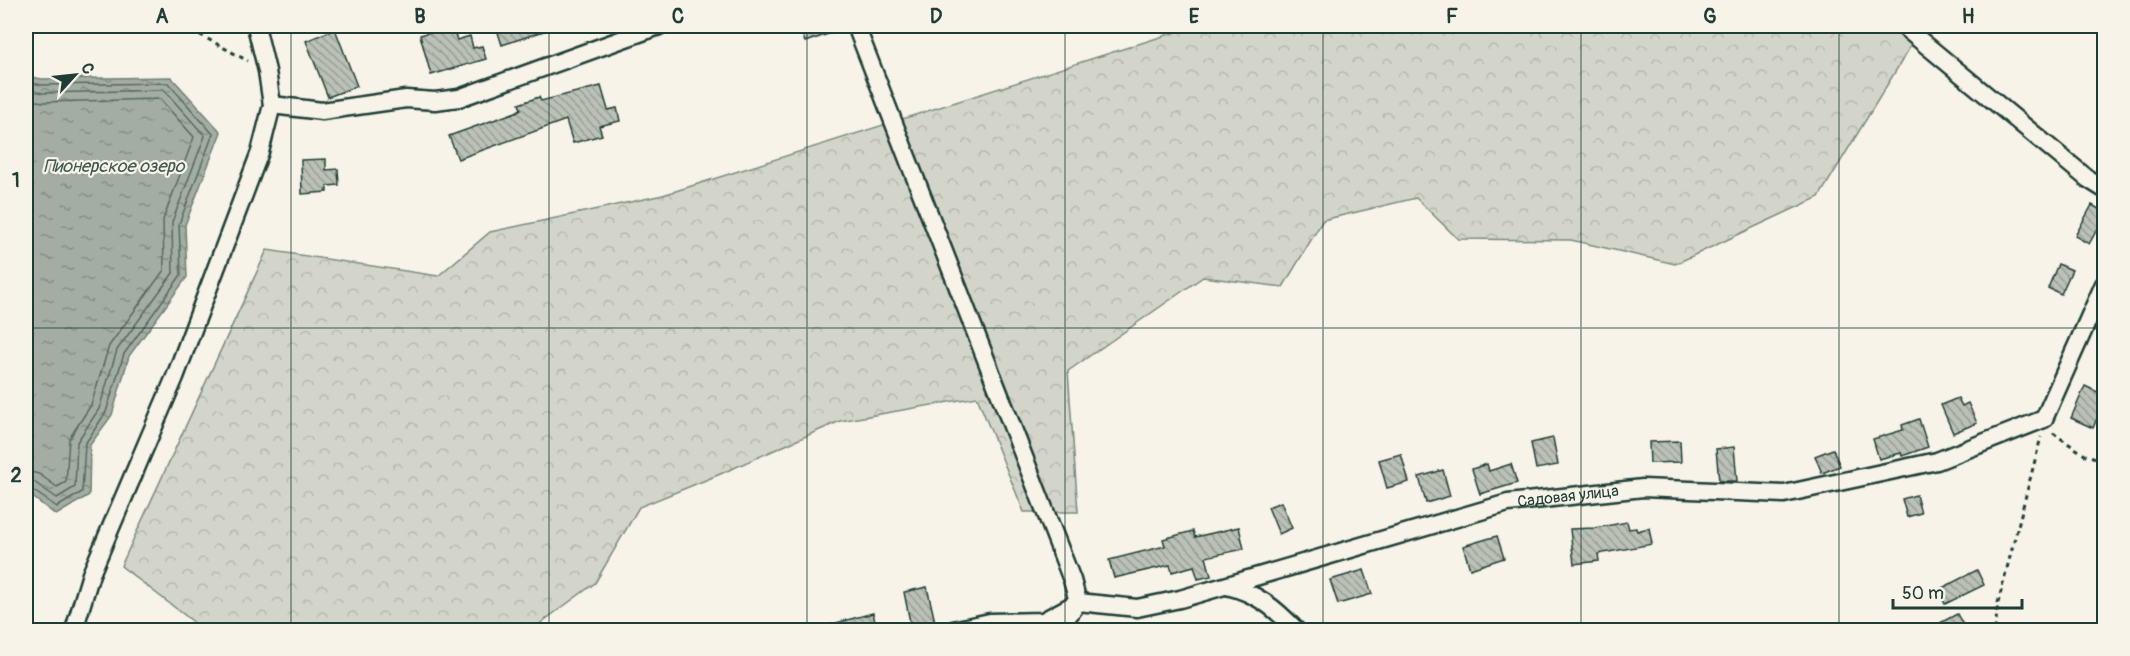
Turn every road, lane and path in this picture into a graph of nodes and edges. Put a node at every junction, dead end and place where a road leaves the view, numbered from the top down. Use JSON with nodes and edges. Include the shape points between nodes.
{"nodes":[{"id":1,"x":184,"y":26,"type":"edge"},
{"id":2,"x":256,"y":26,"type":"edge"},
{"id":3,"x":658,"y":26,"type":"edge"},
{"id":4,"x":856,"y":26,"type":"edge"},
{"id":5,"x":1903,"y":26,"type":"edge"},
{"id":6,"x":267,"y":71,"type":"junction"},
{"id":7,"x":272,"y":105,"type":"junction"},
{"id":8,"x":2104,"y":189,"type":"edge"},
{"id":9,"x":2104,"y":284,"type":"edge"},
{"id":10,"x":2044,"y":419,"type":"junction"},
{"id":11,"x":2104,"y":460,"type":"edge"},
{"id":12,"x":1227,"y":586,"type":"junction"},
{"id":13,"x":1078,"y":602,"type":"junction"},
{"id":14,"x":74,"y":630,"type":"edge"},
{"id":15,"x":953,"y":630,"type":"edge"},
{"id":16,"x":1057,"y":630,"type":"edge"},
{"id":17,"x":1296,"y":630,"type":"edge"},
{"id":18,"x":1995,"y":630,"type":"edge"}],
"edges":[{"from":1,"to":6,"type":"path"},
{"from":2,"to":6,"type":"street"},
{"from":3,"to":7,"type":"street","via":[[459,98],[406,99],[322,111]]},
{"from":4,"to":13,"type":"street"},
{"from":5,"to":8,"type":"street"},
{"from":6,"to":7,"type":"street"},
{"from":7,"to":14,"type":"street","via":[[244,195],[175,377],[91,574]]},
{"from":9,"to":10,"type":"street"},
{"from":10,"to":11,"type":"path","via":[[2053,433],[2069,444]]},
{"from":10,"to":12,"type":"street","name":"Садовая улица","via":[[1937,461],[1784,494],[1643,488],[1508,503]]},
{"from":10,"to":18,"type":"path","via":[[1998,603]]},
{"from":12,"to":13,"type":"street","name":"Садовая улица","via":[[1137,608]]},
{"from":12,"to":17,"type":"street","via":[[1246,591],[1274,607]]},
{"from":13,"to":15,"type":"street","via":[[1043,621],[990,622]]},
{"from":13,"to":16,"type":"street"}]}
